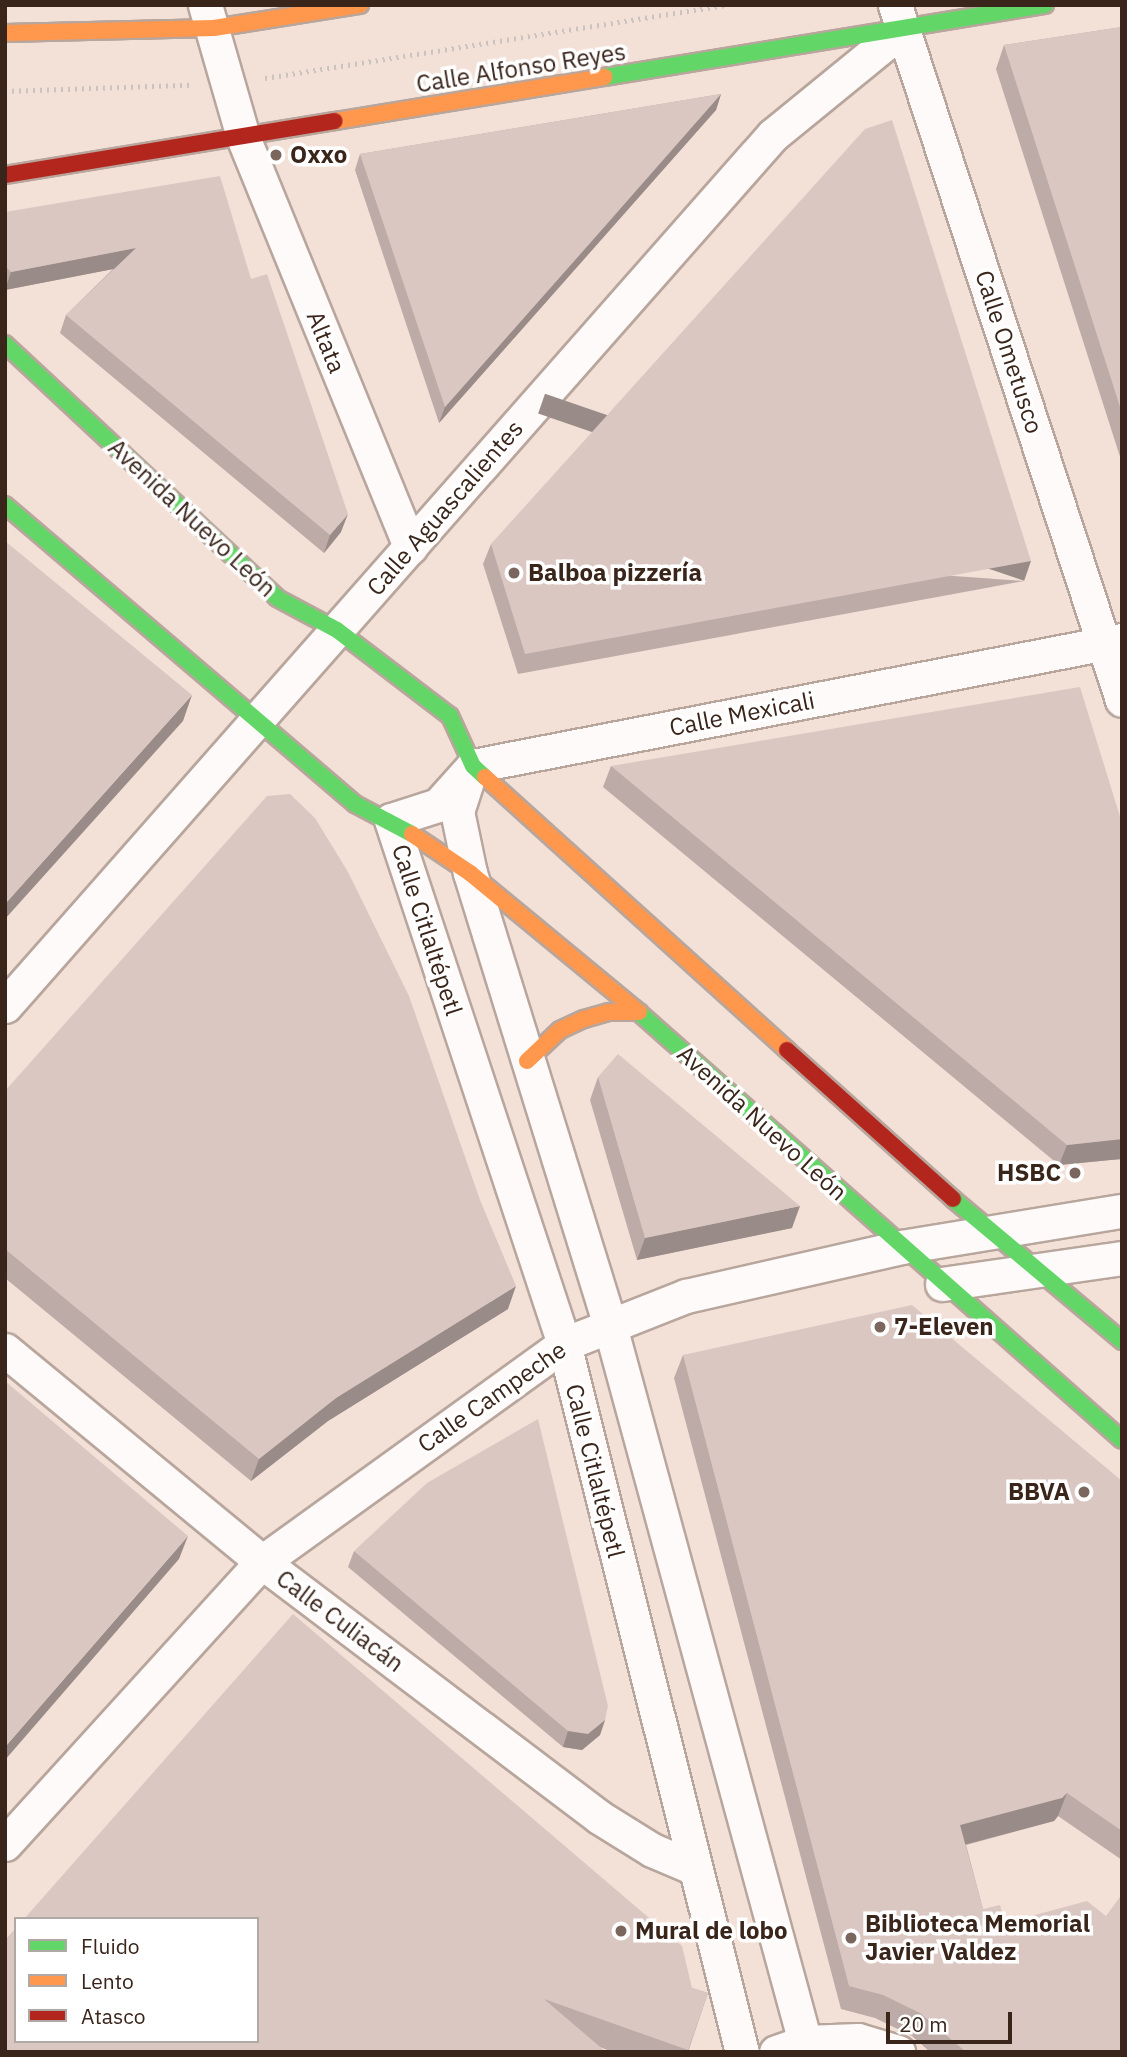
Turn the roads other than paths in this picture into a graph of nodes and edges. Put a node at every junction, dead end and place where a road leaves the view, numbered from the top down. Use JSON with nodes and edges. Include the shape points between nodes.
{"nodes":[{"id":1,"x":360,"y":5,"type":"edge"},
{"id":2,"x":1045,"y":5,"type":"edge"},
{"id":3,"x":217,"y":13,"type":"edge"},
{"id":4,"x":899,"y":17,"type":"edge"},
{"id":5,"x":5,"y":33,"type":"edge"},
{"id":6,"x":243,"y":136,"type":"junction"},
{"id":7,"x":5,"y":175,"type":"edge"},
{"id":8,"x":5,"y":344,"type":"edge"},
{"id":9,"x":5,"y":505,"type":"edge"},
{"id":10,"x":410,"y":547,"type":"junction"},
{"id":11,"x":337,"y":630,"type":"junction"},
{"id":12,"x":1113,"y":642,"type":"edge"},
{"id":13,"x":1122,"y":700,"type":"edge"},
{"id":14,"x":257,"y":721,"type":"junction"},
{"id":15,"x":472,"y":766,"type":"junction"},
{"id":16,"x":391,"y":820,"type":"junction"},
{"id":17,"x":470,"y":873,"type":"junction"},
{"id":18,"x":5,"y":1006,"type":"edge"},
{"id":19,"x":639,"y":1013,"type":"junction"},
{"id":20,"x":527,"y":1061,"type":"junction"},
{"id":21,"x":1122,"y":1211,"type":"edge"},
{"id":22,"x":990,"y":1233,"type":"junction"},
{"id":23,"x":901,"y":1247,"type":"junction"},
{"id":24,"x":1122,"y":1258,"type":"edge"},
{"id":25,"x":1037,"y":1271,"type":"junction"},
{"id":26,"x":942,"y":1284,"type":"junction"},
{"id":27,"x":610,"y":1326,"type":"junction"},
{"id":28,"x":1122,"y":1341,"type":"edge"},
{"id":29,"x":564,"y":1344,"type":"junction"},
{"id":30,"x":5,"y":1350,"type":"edge"},
{"id":31,"x":1122,"y":1440,"type":"edge"},
{"id":32,"x":262,"y":1562,"type":"junction"},
{"id":33,"x":5,"y":1844,"type":"edge"},
{"id":34,"x":692,"y":1867,"type":"junction"},
{"id":35,"x":791,"y":2047,"type":"edge"},
{"id":36,"x":742,"y":2052,"type":"edge"},
{"id":37,"x":898,"y":2052,"type":"edge"}],
"edges":[{"from":1,"to":3,"type":"main road"},
{"from":2,"to":4,"type":"main road","name":"Calle Alfonso Reyes"},
{"from":3,"to":5,"type":"main road"},
{"from":3,"to":6,"type":"street","name":"Altata"},
{"from":4,"to":6,"type":"main road","name":"Calle Alfonso Reyes"},
{"from":4,"to":10,"type":"street","name":"Calle Aguascalientes","via":[[773,135]]},
{"from":4,"to":12,"type":"street","name":"Calle Ometusco"},
{"from":6,"to":7,"type":"main road","name":"Calle Alfonso Reyes"},
{"from":6,"to":10,"type":"street","name":"Altata"},
{"from":8,"to":11,"type":"main road","name":"Avenida Nuevo León","via":[[277,598]]},
{"from":9,"to":14,"type":"main road","name":"Avenida Nuevo León"},
{"from":10,"to":11,"type":"street","name":"Calle Aguascalientes"},
{"from":11,"to":14,"type":"street","name":"Calle Aguascalientes"},
{"from":11,"to":15,"type":"main road","name":"Avenida Nuevo León","via":[[450,716]]},
{"from":12,"to":13,"type":"street","name":"Calle Ometusco"},
{"from":12,"to":15,"type":"street","name":"Calle Mexicali"},
{"from":14,"to":16,"type":"main road","name":"Avenida Nuevo León","via":[[355,804]]},
{"from":14,"to":18,"type":"street","name":"Calle Aguascalientes"},
{"from":15,"to":16,"type":"street","via":[[438,805]]},
{"from":15,"to":17,"type":"street","via":[[457,811]]},
{"from":15,"to":22,"type":"main road","name":"Avenida Nuevo León"},
{"from":16,"to":17,"type":"main road","name":"Avenida Nuevo León"},
{"from":16,"to":29,"type":"street","name":"Calle Citlaltépetl"},
{"from":17,"to":19,"type":"main road","name":"Avenida Nuevo León"},
{"from":17,"to":20,"type":"street","name":"Calle Citlaltépetl"},
{"from":19,"to":20,"type":"main road","via":[[609,1012],[584,1019],[560,1030]]},
{"from":19,"to":23,"type":"main road","name":"Avenida Nuevo León"},
{"from":20,"to":27,"type":"street","name":"Calle Citlaltépetl"},
{"from":21,"to":22,"type":"street","name":"Calle Campeche"},
{"from":22,"to":23,"type":"street","name":"Calle Campeche"},
{"from":22,"to":25,"type":"main road","name":"Avenida Nuevo León"},
{"from":23,"to":26,"type":"main road","name":"Avenida Nuevo León"},
{"from":23,"to":27,"type":"street","name":"Calle Campeche","via":[[686,1296]]},
{"from":24,"to":25,"type":"street"},
{"from":25,"to":26,"type":"street"},
{"from":25,"to":28,"type":"main road","name":"Avenida Nuevo León"},
{"from":26,"to":31,"type":"main road","name":"Avenida Nuevo León"},
{"from":27,"to":29,"type":"street","name":"Calle Campeche"},
{"from":27,"to":35,"type":"street","name":"Calle Citlaltépetl"},
{"from":29,"to":32,"type":"street","name":"Calle Campeche"},
{"from":29,"to":34,"type":"street","name":"Calle Citlaltépetl"},
{"from":30,"to":32,"type":"street","name":"Calle Culiacán"},
{"from":32,"to":33,"type":"street","name":"Calle Campeche"},
{"from":32,"to":34,"type":"street","name":"Calle Culiacán","via":[[599,1817],[652,1850]]},
{"from":34,"to":36,"type":"street","name":"Calle Citlaltépetl"},
{"from":35,"to":37,"type":"street","via":[[858,2040]]}]}
